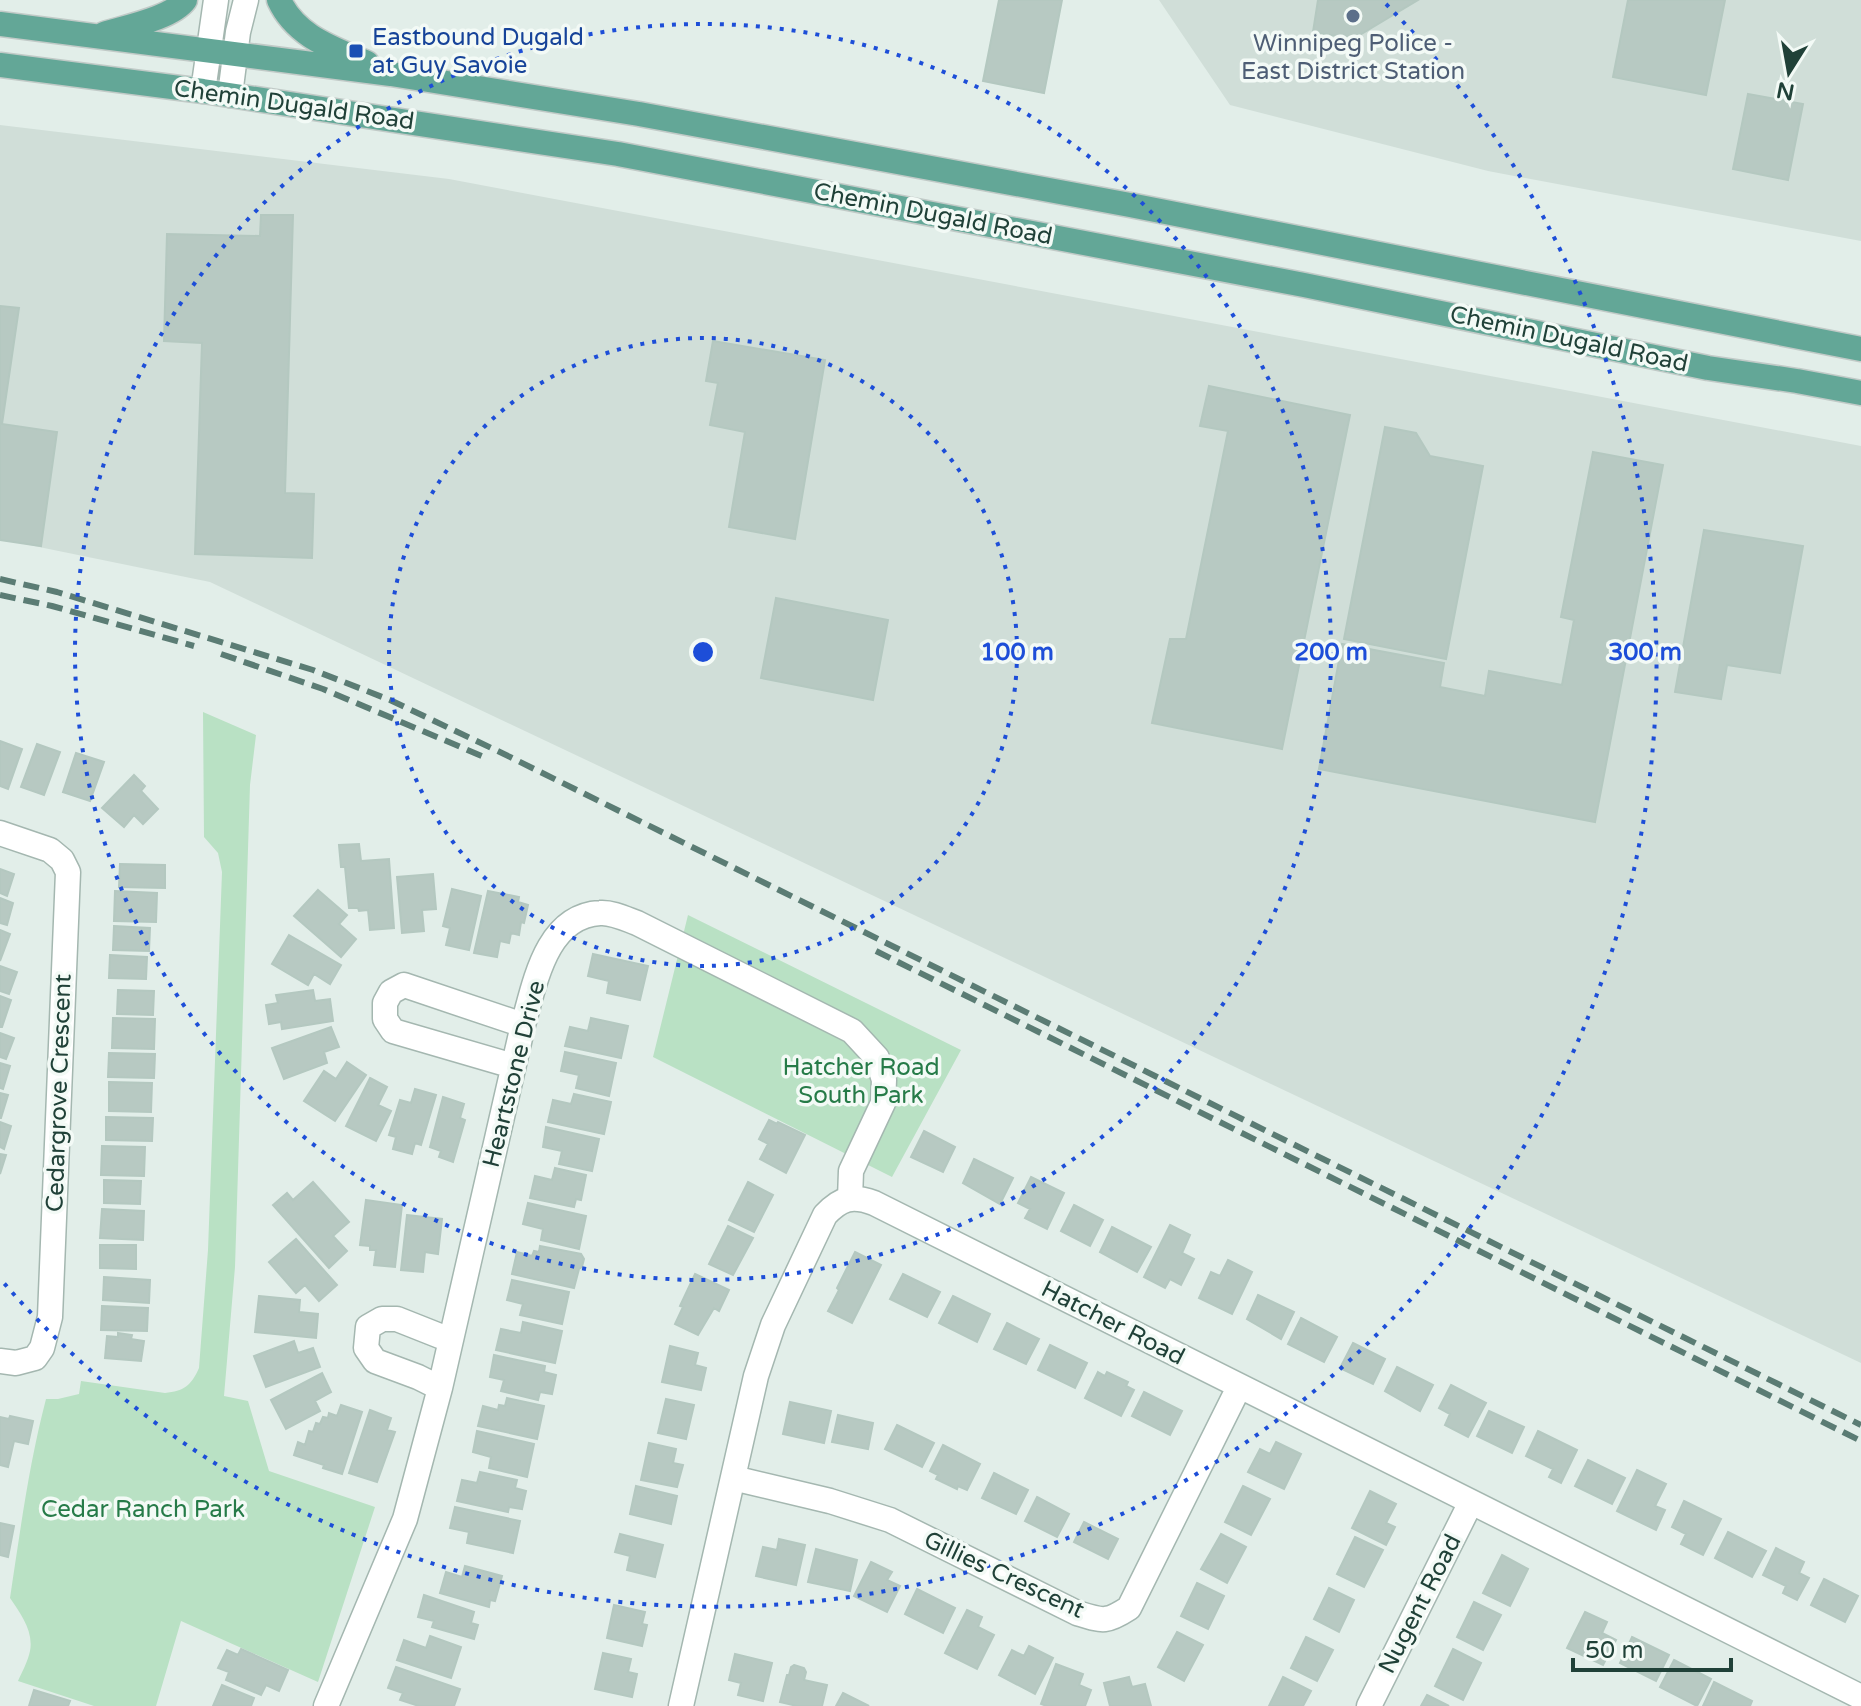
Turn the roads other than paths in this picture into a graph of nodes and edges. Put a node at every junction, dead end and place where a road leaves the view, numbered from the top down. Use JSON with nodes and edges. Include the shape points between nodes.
{"nodes":[{"id":1,"x":185,"y":0,"type":"edge"},
{"id":2,"x":216,"y":0,"type":"edge"},
{"id":3,"x":246,"y":0,"type":"edge"},
{"id":4,"x":279,"y":0,"type":"edge"},
{"id":5,"x":0,"y":24,"type":"edge"},
{"id":6,"x":95,"y":37,"type":"junction"},
{"id":7,"x":209,"y":51,"type":"junction"},
{"id":8,"x":235,"y":54,"type":"junction"},
{"id":9,"x":0,"y":65,"type":"edge"},
{"id":10,"x":391,"y":74,"type":"junction"},
{"id":11,"x":203,"y":91,"type":"junction"},
{"id":12,"x":230,"y":95,"type":"junction"},
{"id":13,"x":1861,"y":349,"type":"edge"},
{"id":14,"x":1861,"y":393,"type":"edge"},
{"id":15,"x":0,"y":833,"type":"edge"},
{"id":16,"x":523,"y":1025,"type":"junction"},
{"id":17,"x":513,"y":1066,"type":"junction"},
{"id":18,"x":850,"y":1199,"type":"junction"},
{"id":19,"x":450,"y":1340,"type":"junction"},
{"id":20,"x":0,"y":1361,"type":"edge"},
{"id":21,"x":1239,"y":1387,"type":"junction"},
{"id":22,"x":440,"y":1388,"type":"junction"},
{"id":23,"x":733,"y":1478,"type":"junction"},
{"id":24,"x":1471,"y":1502,"type":"junction"},
{"id":25,"x":1861,"y":1697,"type":"edge"},
{"id":26,"x":326,"y":1706,"type":"edge"},
{"id":27,"x":681,"y":1706,"type":"edge"},
{"id":28,"x":1369,"y":1706,"type":"edge"}],
"edges":[{"from":1,"to":6,"type":"main road","via":[[179,8]]},
{"from":2,"to":7,"type":"street"},
{"from":3,"to":8,"type":"street"},
{"from":4,"to":10,"type":"main road","via":[[309,37]]},
{"from":5,"to":6,"type":"main road","name":"Chemin Dugald Road"},
{"from":6,"to":7,"type":"main road","name":"Chemin Dugald Road"},
{"from":7,"to":8,"type":"main road","name":"Chemin Dugald Road"},
{"from":7,"to":11,"type":"street"},
{"from":8,"to":10,"type":"main road","name":"Chemin Dugald Road"},
{"from":8,"to":12,"type":"street"},
{"from":9,"to":11,"type":"main road","name":"Chemin Dugald Road"},
{"from":10,"to":13,"type":"main road","name":"Chemin Dugald Road","via":[[1130,205]]},
{"from":11,"to":12,"type":"main road","name":"Chemin Dugald Road"},
{"from":12,"to":14,"type":"main road","name":"Chemin Dugald Road","via":[[618,154],[1708,368]]},
{"from":15,"to":20,"type":"street","name":"Cedargrove Crescent","via":[[50,850],[68,872],[50,1317],[35,1358]]},
{"from":16,"to":17,"type":"street","name":"Heartstone Drive"},
{"from":16,"to":17,"type":"street","via":[[404,985],[385,1003],[385,1019],[393,1031]]},
{"from":16,"to":18,"type":"street","name":"Heartstone Drive","via":[[551,945],[566,926],[602,913],[637,923],[852,1031],[877,1058],[884,1080],[883,1103],[851,1171]]},
{"from":17,"to":19,"type":"street","name":"Heartstone Drive"},
{"from":18,"to":21,"type":"street","name":"Hatcher Road","via":[[874,1203]]},
{"from":18,"to":23,"type":"street","via":[[825,1215],[773,1325]]},
{"from":19,"to":22,"type":"street","name":"Heartstone Drive"},
{"from":19,"to":22,"type":"street","via":[[397,1319],[368,1327],[366,1348],[375,1361]]},
{"from":21,"to":23,"type":"street","name":"Gillies Crescent","via":[[1129,1608],[1113,1619],[1077,1613],[890,1520]]},
{"from":21,"to":24,"type":"street","name":"Hatcher Road"},
{"from":22,"to":26,"type":"street","name":"Heartstone Drive","via":[[401,1529]]},
{"from":23,"to":27,"type":"street"},
{"from":24,"to":25,"type":"street","name":"Hatcher Road"},
{"from":24,"to":28,"type":"street","name":"Nugent Road"}]}
